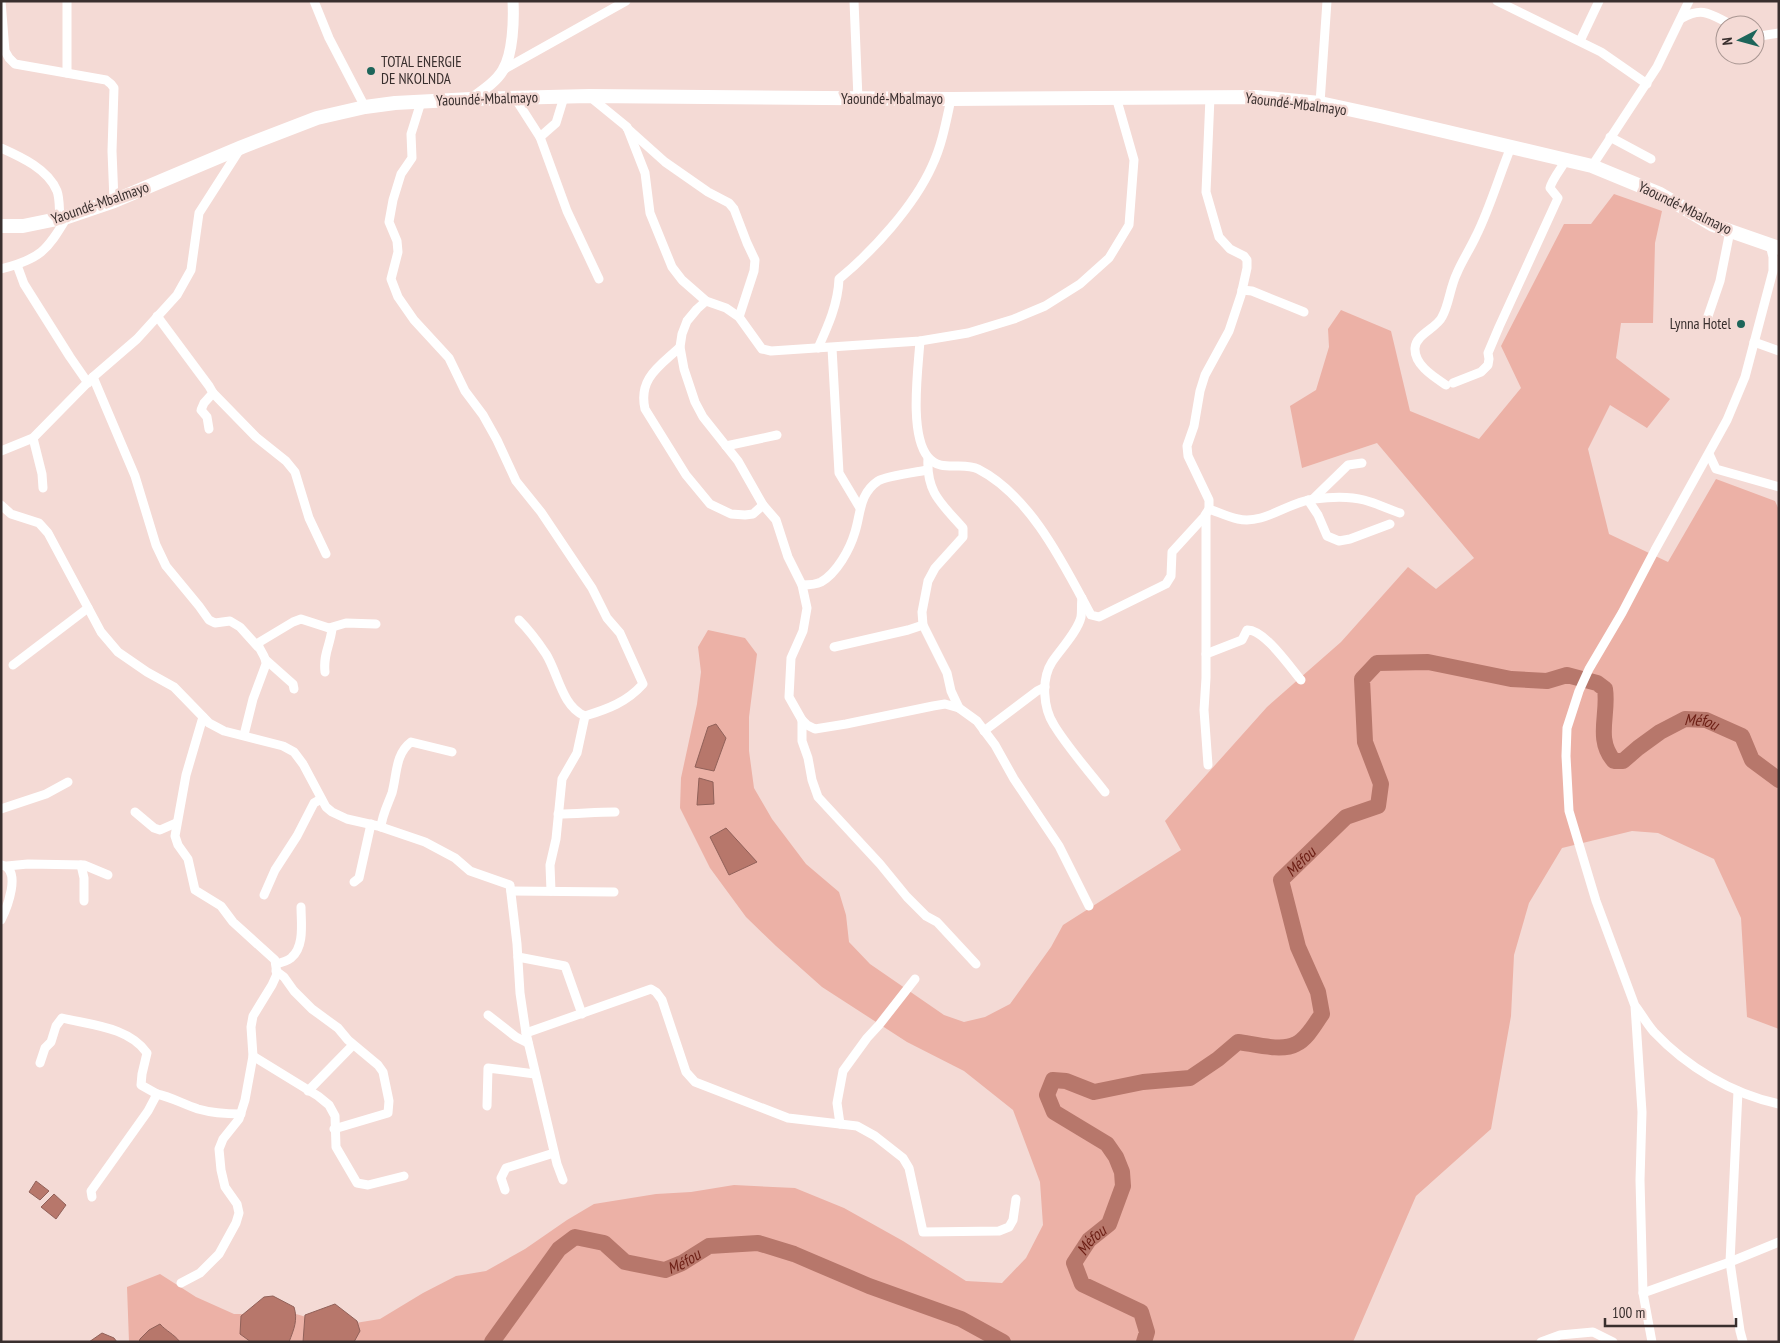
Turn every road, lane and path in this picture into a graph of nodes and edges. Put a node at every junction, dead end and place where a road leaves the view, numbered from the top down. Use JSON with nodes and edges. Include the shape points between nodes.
{"nodes":[{"id":1,"x":2,"y":1,"type":"edge"},
{"id":2,"x":67,"y":1,"type":"edge"},
{"id":3,"x":314,"y":1,"type":"edge"},
{"id":4,"x":514,"y":1,"type":"edge"},
{"id":5,"x":626,"y":1,"type":"edge"},
{"id":6,"x":854,"y":1,"type":"edge"},
{"id":7,"x":1327,"y":1,"type":"edge"},
{"id":8,"x":1497,"y":1,"type":"edge"},
{"id":9,"x":1599,"y":1,"type":"edge"},
{"id":10,"x":1689,"y":1,"type":"edge"},
{"id":11,"x":1715,"y":17,"type":"edge"},
{"id":12,"x":1681,"y":18,"type":"junction"},
{"id":13,"x":1779,"y":33,"type":"edge"},
{"id":14,"x":1765,"y":35,"type":"edge"},
{"id":15,"x":1580,"y":41,"type":"junction"},
{"id":16,"x":503,"y":70,"type":"junction"},
{"id":17,"x":67,"y":73,"type":"junction"},
{"id":18,"x":1646,"y":84,"type":"junction"},
{"id":19,"x":590,"y":96,"type":"junction"},
{"id":20,"x":564,"y":97,"type":"junction"},
{"id":21,"x":1210,"y":97,"type":"junction"},
{"id":22,"x":514,"y":98,"type":"junction"},
{"id":23,"x":1116,"y":98,"type":"junction"},
{"id":24,"x":471,"y":99,"type":"junction"},
{"id":25,"x":858,"y":99,"type":"junction"},
{"id":26,"x":951,"y":99,"type":"junction"},
{"id":27,"x":421,"y":102,"type":"junction"},
{"id":28,"x":1320,"y":103,"type":"junction"},
{"id":29,"x":365,"y":107,"type":"junction"},
{"id":30,"x":627,"y":127,"type":"junction"},
{"id":31,"x":540,"y":137,"type":"junction"},
{"id":32,"x":1610,"y":137,"type":"junction"},
{"id":33,"x":242,"y":147,"type":"junction"},
{"id":34,"x":1510,"y":147,"type":"junction"},
{"id":35,"x":1,"y":148,"type":"edge"},
{"id":36,"x":1651,"y":159,"type":"dead end"},
{"id":37,"x":1566,"y":160,"type":"junction"},
{"id":38,"x":1592,"y":166,"type":"junction"},
{"id":39,"x":114,"y":201,"type":"junction"},
{"id":40,"x":64,"y":218,"type":"junction"},
{"id":41,"x":1,"y":226,"type":"edge"},
{"id":42,"x":1730,"y":231,"type":"junction"},
{"id":43,"x":1774,"y":246,"type":"edge"},
{"id":44,"x":17,"y":265,"type":"junction"},
{"id":45,"x":1,"y":269,"type":"edge"},
{"id":46,"x":599,"y":279,"type":"dead end"},
{"id":47,"x":1242,"y":290,"type":"junction"},
{"id":48,"x":706,"y":301,"type":"junction"},
{"id":49,"x":1304,"y":312,"type":"dead end"},
{"id":50,"x":157,"y":316,"type":"junction"},
{"id":51,"x":740,"y":317,"type":"junction"},
{"id":52,"x":1707,"y":319,"type":"dead end"},
{"id":53,"x":920,"y":341,"type":"junction"},
{"id":54,"x":1754,"y":342,"type":"junction"},
{"id":55,"x":680,"y":347,"type":"junction"},
{"id":56,"x":818,"y":348,"type":"junction"},
{"id":57,"x":832,"y":348,"type":"junction"},
{"id":58,"x":1779,"y":351,"type":"edge"},
{"id":59,"x":90,"y":380,"type":"junction"},
{"id":60,"x":213,"y":393,"type":"junction"},
{"id":61,"x":209,"y":429,"type":"dead end"},
{"id":62,"x":777,"y":435,"type":"dead end"},
{"id":63,"x":33,"y":438,"type":"junction"},
{"id":64,"x":726,"y":446,"type":"junction"},
{"id":65,"x":1,"y":450,"type":"edge"},
{"id":66,"x":1709,"y":454,"type":"junction"},
{"id":67,"x":928,"y":458,"type":"junction"},
{"id":68,"x":1362,"y":463,"type":"dead end"},
{"id":69,"x":927,"y":470,"type":"junction"},
{"id":70,"x":1779,"y":487,"type":"edge"},
{"id":71,"x":43,"y":488,"type":"dead end"},
{"id":72,"x":1311,"y":500,"type":"junction"},
{"id":73,"x":1,"y":505,"type":"edge"},
{"id":74,"x":763,"y":505,"type":"junction"},
{"id":75,"x":860,"y":508,"type":"junction"},
{"id":76,"x":1208,"y":512,"type":"junction"},
{"id":77,"x":1400,"y":513,"type":"dead end"},
{"id":78,"x":1390,"y":524,"type":"dead end"},
{"id":79,"x":326,"y":554,"type":"dead end"},
{"id":80,"x":802,"y":585,"type":"junction"},
{"id":81,"x":1082,"y":598,"type":"junction"},
{"id":82,"x":88,"y":608,"type":"junction"},
{"id":83,"x":519,"y":620,"type":"dead end"},
{"id":84,"x":376,"y":624,"type":"dead end"},
{"id":85,"x":923,"y":625,"type":"junction"},
{"id":86,"x":329,"y":628,"type":"junction"},
{"id":87,"x":258,"y":647,"type":"junction"},
{"id":88,"x":834,"y":647,"type":"dead end"},
{"id":89,"x":1206,"y":654,"type":"junction"},
{"id":90,"x":266,"y":660,"type":"junction"},
{"id":91,"x":13,"y":665,"type":"dead end"},
{"id":92,"x":326,"y":672,"type":"dead end"},
{"id":93,"x":1301,"y":680,"type":"dead end"},
{"id":94,"x":1045,"y":687,"type":"junction"},
{"id":95,"x":294,"y":689,"type":"dead end"},
{"id":96,"x":959,"y":708,"type":"junction"},
{"id":97,"x":203,"y":716,"type":"junction"},
{"id":98,"x":586,"y":716,"type":"junction"},
{"id":99,"x":802,"y":720,"type":"junction"},
{"id":100,"x":984,"y":731,"type":"junction"},
{"id":101,"x":244,"y":735,"type":"junction"},
{"id":102,"x":452,"y":752,"type":"dead end"},
{"id":103,"x":1208,"y":765,"type":"dead end"},
{"id":104,"x":68,"y":782,"type":"dead end"},
{"id":105,"x":1105,"y":792,"type":"dead end"},
{"id":106,"x":321,"y":799,"type":"junction"},
{"id":107,"x":1,"y":809,"type":"edge"},
{"id":108,"x":135,"y":812,"type":"dead end"},
{"id":109,"x":615,"y":812,"type":"dead end"},
{"id":110,"x":558,"y":814,"type":"junction"},
{"id":111,"x":176,"y":823,"type":"junction"},
{"id":112,"x":371,"y":824,"type":"junction"},
{"id":113,"x":380,"y":827,"type":"junction"},
{"id":114,"x":4,"y":865,"type":"edge"},
{"id":115,"x":81,"y":865,"type":"junction"},
{"id":116,"x":108,"y":875,"type":"dead end"},
{"id":117,"x":354,"y":882,"type":"dead end"},
{"id":118,"x":511,"y":891,"type":"junction"},
{"id":119,"x":551,"y":891,"type":"junction"},
{"id":120,"x":614,"y":892,"type":"dead end"},
{"id":121,"x":264,"y":895,"type":"dead end"},
{"id":122,"x":84,"y":901,"type":"dead end"},
{"id":123,"x":1089,"y":906,"type":"dead end"},
{"id":124,"x":302,"y":907,"type":"dead end"},
{"id":125,"x":1,"y":920,"type":"edge"},
{"id":126,"x":518,"y":957,"type":"junction"},
{"id":127,"x":976,"y":964,"type":"dead end"},
{"id":128,"x":276,"y":968,"type":"junction"},
{"id":129,"x":915,"y":979,"type":"dead end"},
{"id":130,"x":1635,"y":1006,"type":"junction"},
{"id":131,"x":582,"y":1014,"type":"junction"},
{"id":132,"x":488,"y":1015,"type":"dead end"},
{"id":133,"x":526,"y":1033,"type":"junction"},
{"id":134,"x":528,"y":1043,"type":"junction"},
{"id":135,"x":354,"y":1045,"type":"junction"},
{"id":136,"x":253,"y":1056,"type":"junction"},
{"id":137,"x":40,"y":1063,"type":"dead end"},
{"id":138,"x":535,"y":1074,"type":"junction"},
{"id":139,"x":308,"y":1091,"type":"junction"},
{"id":140,"x":1738,"y":1091,"type":"junction"},
{"id":141,"x":157,"y":1094,"type":"junction"},
{"id":142,"x":1779,"y":1104,"type":"edge"},
{"id":143,"x":488,"y":1106,"type":"dead end"},
{"id":144,"x":240,"y":1114,"type":"junction"},
{"id":145,"x":840,"y":1124,"type":"junction"},
{"id":146,"x":334,"y":1129,"type":"junction"},
{"id":147,"x":554,"y":1153,"type":"junction"},
{"id":148,"x":404,"y":1176,"type":"dead end"},
{"id":149,"x":563,"y":1180,"type":"dead end"},
{"id":150,"x":505,"y":1190,"type":"dead end"},
{"id":151,"x":92,"y":1197,"type":"dead end"},
{"id":152,"x":1016,"y":1199,"type":"dead end"},
{"id":153,"x":1779,"y":1242,"type":"edge"},
{"id":154,"x":1730,"y":1262,"type":"junction"},
{"id":155,"x":181,"y":1283,"type":"dead end"},
{"id":156,"x":1643,"y":1293,"type":"junction"},
{"id":157,"x":1541,"y":1342,"type":"edge"},
{"id":158,"x":1613,"y":1342,"type":"edge"},
{"id":159,"x":1652,"y":1342,"type":"edge"},
{"id":160,"x":1743,"y":1342,"type":"edge"}],
"edges":[{"from":1,"to":17,"type":"street","via":[[5,51],[9,58],[15,64]]},
{"from":2,"to":17,"type":"street"},
{"from":3,"to":29,"type":"street","via":[[329,38]]},
{"from":4,"to":16,"type":"street","via":[[510,48]]},
{"from":5,"to":16,"type":"street"},
{"from":6,"to":25,"type":"street"},
{"from":7,"to":28,"type":"street"},
{"from":8,"to":15,"type":"street"},
{"from":9,"to":15,"type":"street"},
{"from":10,"to":12,"type":"street"},
{"from":11,"to":12,"type":"street","via":[[1699,11]]},
{"from":12,"to":18,"type":"street"},
{"from":13,"to":14,"type":"street"},
{"from":15,"to":18,"type":"street"},
{"from":16,"to":24,"type":"street"},
{"from":17,"to":39,"type":"street","via":[[106,80],[114,88]]},
{"from":18,"to":32,"type":"street"},
{"from":19,"to":20,"type":"highway","name":"Yaoundé-Mbalmayo"},
{"from":19,"to":25,"type":"highway","name":"Yaoundé-Mbalmayo"},
{"from":19,"to":30,"type":"street"},
{"from":20,"to":22,"type":"highway","name":"Yaoundé-Mbalmayo"},
{"from":20,"to":31,"type":"street","via":[[556,123]]},
{"from":21,"to":23,"type":"highway","name":"Yaoundé-Mbalmayo"},
{"from":21,"to":28,"type":"highway","name":"Yaoundé-Mbalmayo","via":[[1256,97]]},
{"from":21,"to":47,"type":"street","via":[[1206,192],[1219,237],[1247,260]]},
{"from":22,"to":24,"type":"highway","name":"Yaoundé-Mbalmayo"},
{"from":22,"to":31,"type":"street"},
{"from":23,"to":26,"type":"highway","name":"Yaoundé-Mbalmayo"},
{"from":23,"to":53,"type":"street","via":[[1134,160],[1134,180],[1129,224],[1110,258],[1080,284],[1045,306],[968,333]]},
{"from":24,"to":27,"type":"highway","name":"Yaoundé-Mbalmayo"},
{"from":25,"to":26,"type":"highway","name":"Yaoundé-Mbalmayo"},
{"from":26,"to":56,"type":"street","via":[[944,134],[932,166],[910,202],[861,261],[839,279],[834,312]]},
{"from":27,"to":29,"type":"highway","name":"Yaoundé-Mbalmayo"},
{"from":27,"to":98,"type":"street","via":[[412,134],[412,158],[401,174],[389,222],[398,252],[391,279],[398,297],[414,320],[449,358],[465,391],[497,440],[516,481],[592,588],[630,654],[643,684],[616,706]]},
{"from":28,"to":34,"type":"highway","name":"Yaoundé-Mbalmayo"},
{"from":29,"to":33,"type":"highway","name":"Yaoundé-Mbalmayo","via":[[317,118]]},
{"from":30,"to":48,"type":"street","via":[[645,173],[650,213],[672,267]]},
{"from":30,"to":51,"type":"street","via":[[665,162],[734,208],[756,260]]},
{"from":31,"to":46,"type":"street","via":[[567,211]]},
{"from":32,"to":36,"type":"street"},
{"from":32,"to":38,"type":"street"},
{"from":33,"to":39,"type":"highway","name":"Yaoundé-Mbalmayo"},
{"from":33,"to":50,"type":"street","via":[[199,213],[191,270],[177,295]]},
{"from":34,"to":37,"type":"highway","name":"Yaoundé-Mbalmayo"},
{"from":34,"to":37,"type":"street","via":[[1477,235],[1456,275],[1442,318],[1415,349],[1425,369],[1434,378],[1449,384],[1481,372],[1488,365],[1488,353],[1499,326],[1558,198],[1550,184]]},
{"from":35,"to":40,"type":"street","via":[[34,165],[48,177],[57,191]]},
{"from":37,"to":38,"type":"highway","name":"Yaoundé-Mbalmayo"},
{"from":38,"to":42,"type":"highway","name":"Yaoundé-Mbalmayo","via":[[1660,194]]},
{"from":39,"to":40,"type":"highway","name":"Yaoundé-Mbalmayo"},
{"from":40,"to":41,"type":"highway","name":"Yaoundé-Mbalmayo","via":[[23,226]]},
{"from":40,"to":44,"type":"street","via":[[49,246],[36,258]]},
{"from":42,"to":43,"type":"highway","name":"Yaoundé-Mbalmayo"},
{"from":42,"to":52,"type":"street","via":[[1720,281]]},
{"from":43,"to":54,"type":"street","via":[[1774,271]]},
{"from":44,"to":45,"type":"street"},
{"from":44,"to":59,"type":"street","via":[[24,284],[70,358]]},
{"from":47,"to":49,"type":"street"},
{"from":47,"to":76,"type":"street","via":[[1229,330],[1205,375],[1187,446],[1188,456],[1209,500]]},
{"from":48,"to":51,"type":"street"},
{"from":48,"to":55,"type":"street","via":[[687,321]]},
{"from":50,"to":59,"type":"street","via":[[137,339]]},
{"from":50,"to":60,"type":"street"},
{"from":51,"to":56,"type":"street","via":[[762,349]]},
{"from":53,"to":57,"type":"street"},
{"from":53,"to":67,"type":"street","via":[[917,424],[920,442]]},
{"from":54,"to":58,"type":"street"},
{"from":54,"to":66,"type":"street","via":[[1745,376]]},
{"from":55,"to":64,"type":"street","via":[[695,402]]},
{"from":55,"to":74,"type":"street","via":[[645,383],[645,409],[686,475],[710,504],[730,514],[745,515],[752,514]]},
{"from":56,"to":57,"type":"street"},
{"from":57,"to":75,"type":"street","via":[[839,473]]},
{"from":59,"to":63,"type":"street"},
{"from":59,"to":87,"type":"street","via":[[135,476],[156,545],[166,566],[209,620],[215,623],[230,621]]},
{"from":60,"to":61,"type":"street","via":[[201,410],[207,417]]},
{"from":60,"to":79,"type":"street","via":[[295,472],[308,518]]},
{"from":62,"to":64,"type":"street"},
{"from":63,"to":65,"type":"street"},
{"from":63,"to":71,"type":"street"},
{"from":64,"to":74,"type":"street"},
{"from":66,"to":70,"type":"street","via":[[1716,468]]},
{"from":66,"to":130,"type":"street","via":[[1589,669],[1567,728],[1569,811],[1596,902]]},
{"from":67,"to":69,"type":"street"},
{"from":67,"to":81,"type":"street","via":[[938,464],[978,468],[1010,492],[1060,557]]},
{"from":68,"to":72,"type":"street","via":[[1348,465]]},
{"from":69,"to":75,"type":"street","via":[[879,480],[868,491]]},
{"from":69,"to":85,"type":"street","via":[[931,489],[964,533],[935,568],[928,582]]},
{"from":72,"to":76,"type":"street","via":[[1251,520]]},
{"from":72,"to":77,"type":"street","via":[[1362,499]]},
{"from":72,"to":78,"type":"street","via":[[1327,536],[1339,541]]},
{"from":73,"to":82,"type":"street","via":[[11,514],[39,523],[48,533]]},
{"from":74,"to":80,"type":"street","via":[[776,520],[788,557]]},
{"from":75,"to":80,"type":"street","via":[[856,531],[834,570],[819,583]]},
{"from":76,"to":81,"type":"street","via":[[1172,552],[1173,568],[1166,584],[1099,617],[1091,615]]},
{"from":76,"to":89,"type":"street"},
{"from":80,"to":99,"type":"street","via":[[807,608],[803,631],[791,658],[789,697]]},
{"from":81,"to":94,"type":"street","via":[[1081,618],[1050,665]]},
{"from":82,"to":91,"type":"street"},
{"from":82,"to":97,"type":"street","via":[[101,632],[118,652],[174,687]]},
{"from":83,"to":98,"type":"street","via":[[545,652],[573,708]]},
{"from":84,"to":86,"type":"street","via":[[346,623]]},
{"from":85,"to":88,"type":"street"},
{"from":85,"to":96,"type":"street","via":[[947,673]]},
{"from":86,"to":87,"type":"street","via":[[301,619],[258,643]]},
{"from":86,"to":92,"type":"street","via":[[332,629],[325,651]]},
{"from":87,"to":90,"type":"street"},
{"from":89,"to":93,"type":"street","via":[[1242,640],[1246,630],[1250,630],[1264,638]]},
{"from":89,"to":103,"type":"street","via":[[1204,710]]},
{"from":90,"to":95,"type":"street","via":[[293,684]]},
{"from":90,"to":101,"type":"street"},
{"from":94,"to":100,"type":"street"},
{"from":94,"to":105,"type":"street","via":[[1053,724]]},
{"from":96,"to":99,"type":"street","via":[[945,704],[815,728]]},
{"from":96,"to":100,"type":"street","via":[[977,721]]},
{"from":97,"to":101,"type":"street","via":[[224,731]]},
{"from":97,"to":111,"type":"street"},
{"from":98,"to":110,"type":"street","via":[[578,753],[562,779]]},
{"from":99,"to":127,"type":"street","via":[[802,741],[818,797],[913,903]]},
{"from":100,"to":123,"type":"street","via":[[1059,846]]},
{"from":101,"to":106,"type":"street","via":[[294,752]]},
{"from":102,"to":113,"type":"street","via":[[412,742],[406,746],[398,760],[392,793]]},
{"from":104,"to":107,"type":"street","via":[[46,794]]},
{"from":106,"to":112,"type":"street","via":[[332,812]]},
{"from":106,"to":121,"type":"street","via":[[314,803]]},
{"from":108,"to":111,"type":"street","via":[[160,830]]},
{"from":109,"to":110,"type":"street"},
{"from":110,"to":119,"type":"street","via":[[550,865]]},
{"from":111,"to":128,"type":"street","via":[[175,836],[188,859],[195,890],[221,906],[233,922],[275,960]]},
{"from":112,"to":113,"type":"street"},
{"from":112,"to":117,"type":"street","via":[[359,878]]},
{"from":113,"to":118,"type":"street","via":[[426,842],[455,858],[470,871],[510,885]]},
{"from":114,"to":115,"type":"street"},
{"from":114,"to":125,"type":"street","via":[[12,872],[13,878],[8,906]]},
{"from":115,"to":116,"type":"street"},
{"from":115,"to":122,"type":"street"},
{"from":118,"to":119,"type":"street"},
{"from":118,"to":126,"type":"street"},
{"from":119,"to":120,"type":"street"},
{"from":124,"to":128,"type":"street","via":[[299,948]]},
{"from":126,"to":131,"type":"street","via":[[565,966]]},
{"from":126,"to":133,"type":"street"},
{"from":128,"to":135,"type":"street","via":[[312,1009]]},
{"from":128,"to":136,"type":"street","via":[[272,985],[253,1016]]},
{"from":129,"to":145,"type":"street","via":[[843,1071],[837,1103]]},
{"from":130,"to":140,"type":"street","via":[[1653,1031],[1688,1063]]},
{"from":130,"to":156,"type":"street","via":[[1642,1112]]},
{"from":131,"to":133,"type":"street"},
{"from":131,"to":145,"type":"street","via":[[651,990],[656,992],[662,1000],[686,1072],[695,1082],[788,1118]]},
{"from":132,"to":134,"type":"street"},
{"from":133,"to":134,"type":"street"},
{"from":134,"to":138,"type":"street"},
{"from":135,"to":139,"type":"street"},
{"from":135,"to":146,"type":"street","via":[[374,1060],[383,1072],[388,1113]]},
{"from":136,"to":139,"type":"street"},
{"from":136,"to":144,"type":"street"},
{"from":137,"to":141,"type":"street","via":[[62,1018],[106,1028],[128,1035],[142,1045],[147,1053],[141,1085]]},
{"from":138,"to":143,"type":"street","via":[[488,1068]]},
{"from":138,"to":147,"type":"street"},
{"from":139,"to":146,"type":"street","via":[[329,1105],[335,1116]]},
{"from":140,"to":142,"type":"street"},
{"from":140,"to":154,"type":"street"},
{"from":141,"to":144,"type":"street","via":[[197,1109]]},
{"from":141,"to":151,"type":"street","via":[[91,1191]]},
{"from":144,"to":155,"type":"street","via":[[219,1149],[225,1187],[239,1212],[236,1222],[219,1254],[200,1273]]},
{"from":145,"to":152,"type":"street","via":[[857,1126],[903,1158],[909,1168],[923,1232],[999,1231],[1009,1227],[1013,1220]]},
{"from":146,"to":148,"type":"street","via":[[336,1147],[357,1183],[368,1185]]},
{"from":147,"to":149,"type":"street"},
{"from":147,"to":150,"type":"street","via":[[506,1168],[501,1178]]},
{"from":153,"to":154,"type":"street"},
{"from":154,"to":156,"type":"street"},
{"from":154,"to":160,"type":"street"},
{"from":156,"to":159,"type":"street"},
{"from":157,"to":158,"type":"street","via":[[1560,1335],[1593,1332]]}]}
